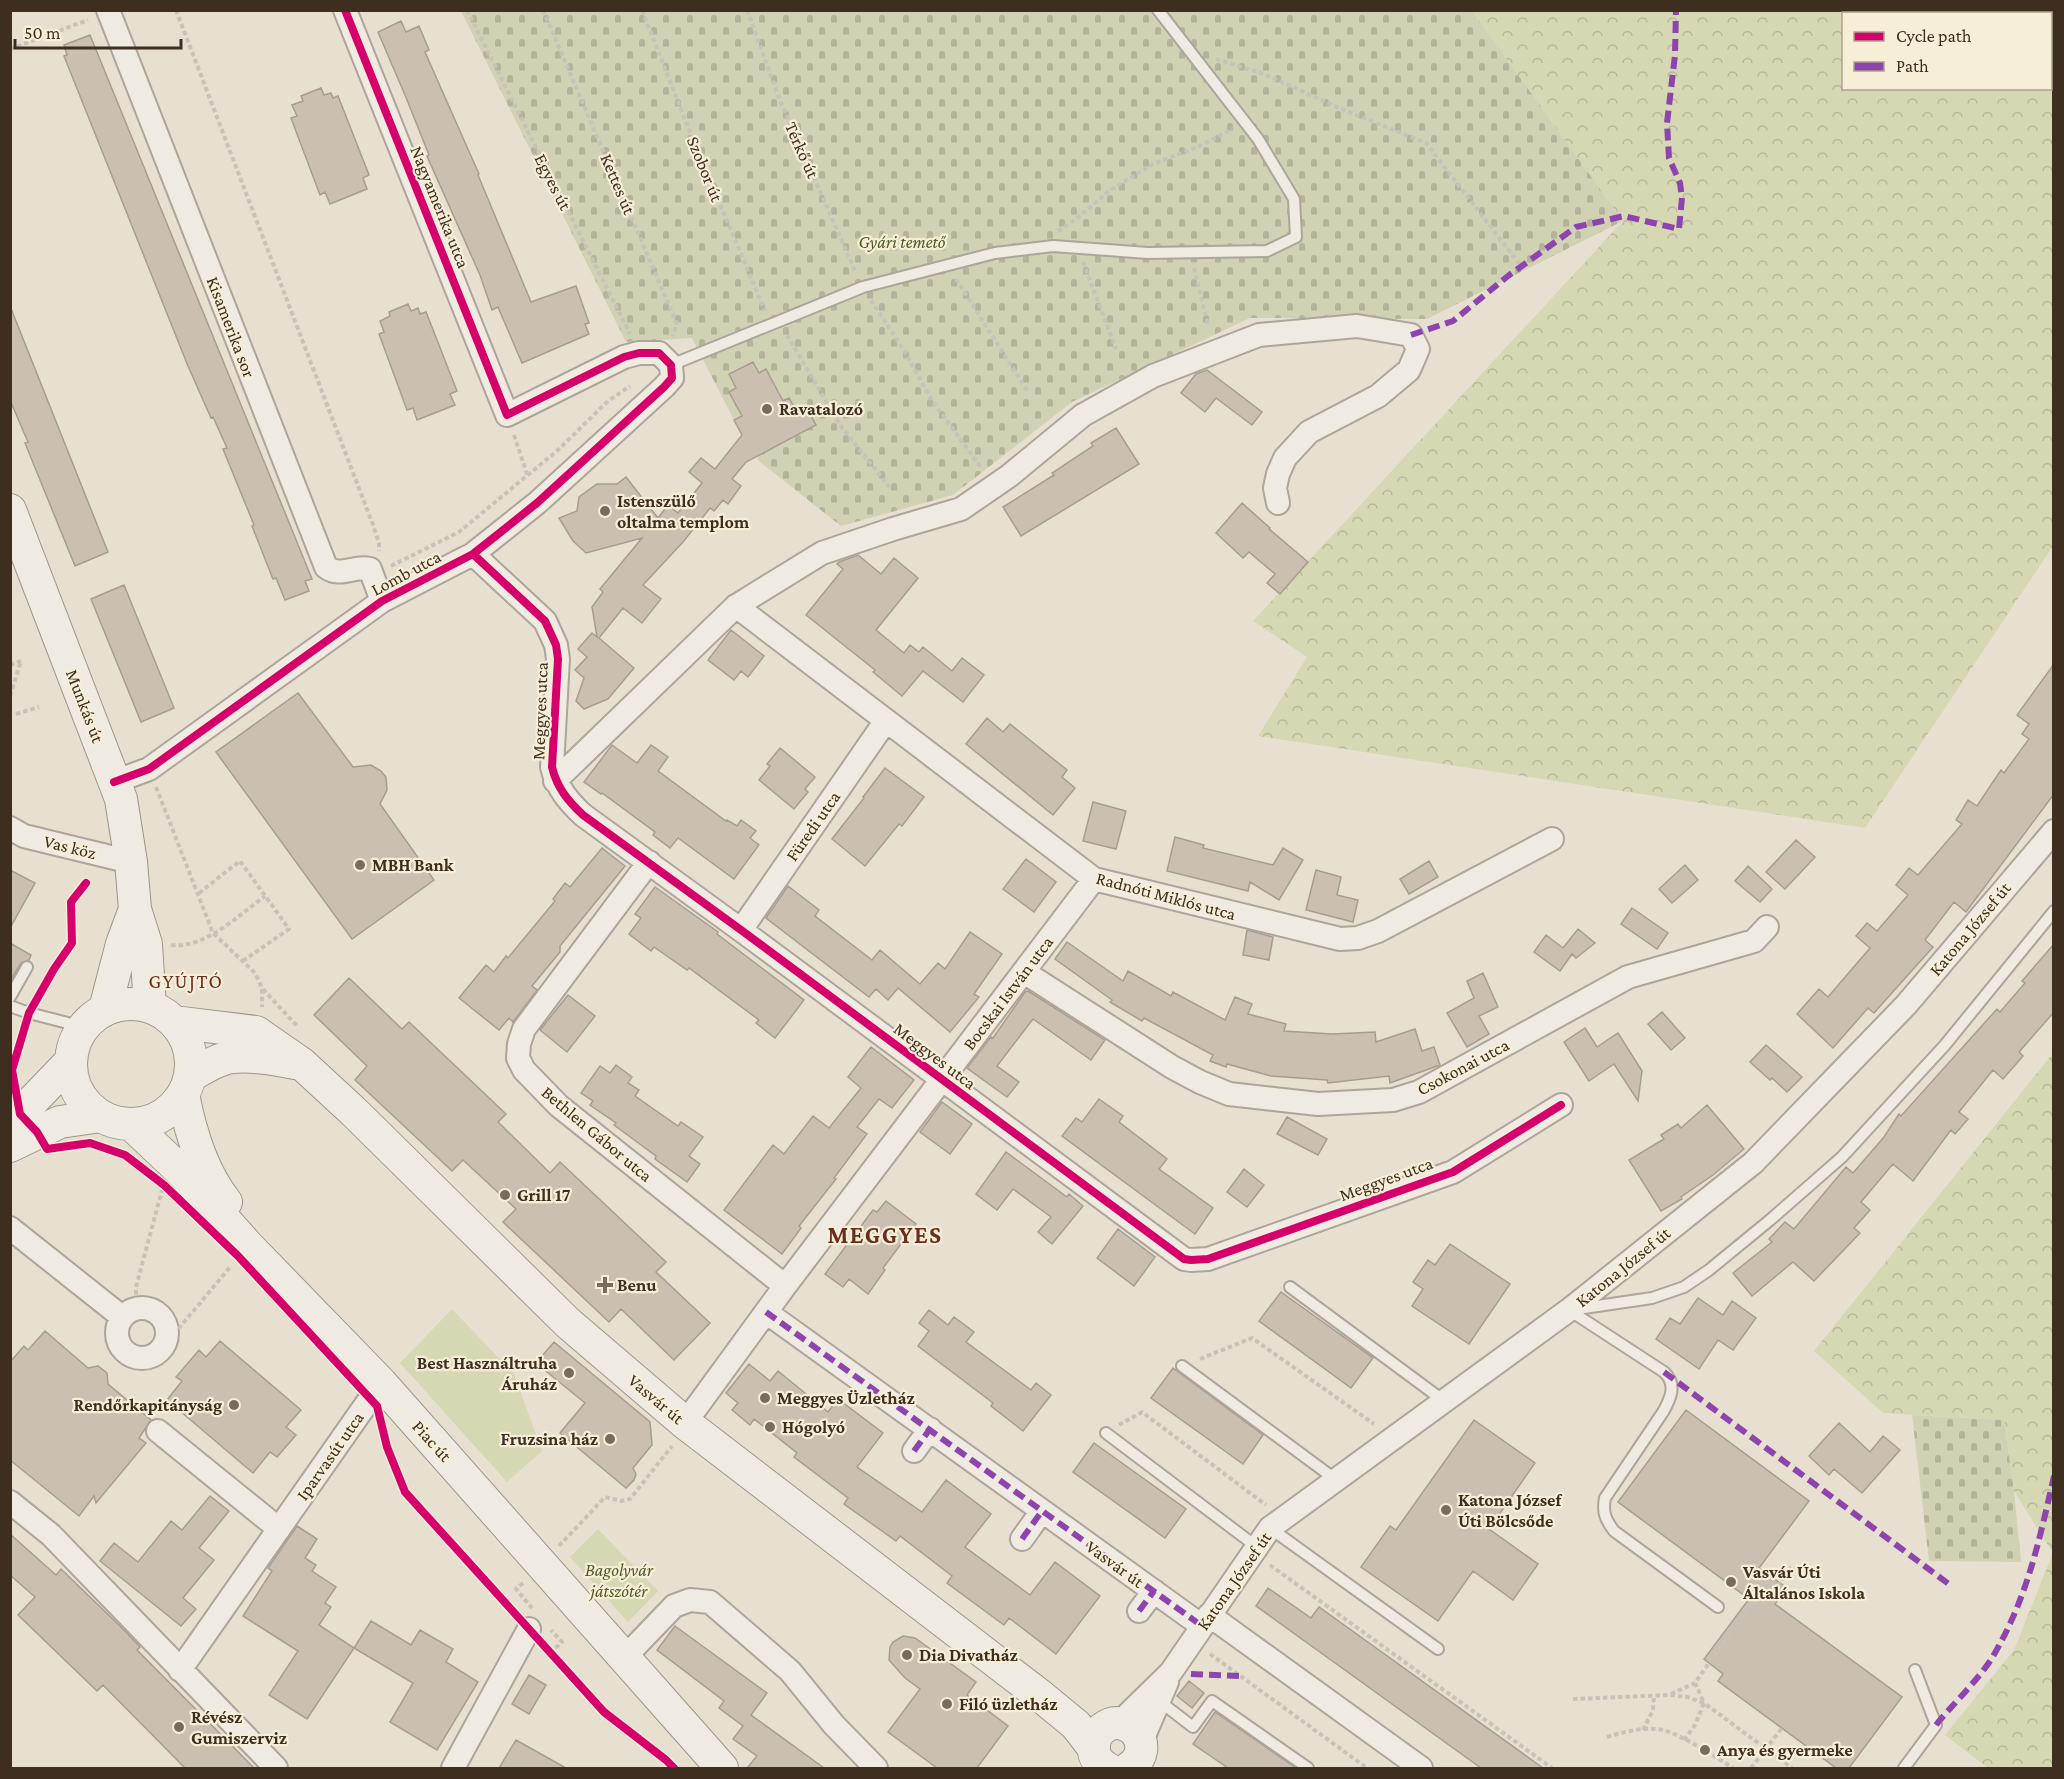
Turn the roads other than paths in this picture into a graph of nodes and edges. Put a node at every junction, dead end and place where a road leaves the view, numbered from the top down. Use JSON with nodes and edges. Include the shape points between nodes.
{"nodes":[{"id":1,"x":345,"y":10,"type":"edge"},
{"id":2,"x":1158,"y":10,"type":"edge"},
{"id":3,"x":108,"y":11,"type":"edge"},
{"id":4,"x":668,"y":362,"type":"junction"},
{"id":5,"x":1278,"y":503,"type":"dead end"},
{"id":6,"x":10,"y":510,"type":"edge"},
{"id":7,"x":473,"y":554,"type":"junction"},
{"id":8,"x":382,"y":602,"type":"junction"},
{"id":9,"x":736,"y":606,"type":"junction"},
{"id":10,"x":885,"y":722,"type":"junction"},
{"id":11,"x":555,"y":781,"type":"junction"},
{"id":12,"x":114,"y":782,"type":"junction"},
{"id":13,"x":10,"y":828,"type":"edge"},
{"id":14,"x":2054,"y":831,"type":"edge"},
{"id":15,"x":1552,"y":839,"type":"dead end"},
{"id":16,"x":131,"y":862,"type":"junction"},
{"id":17,"x":649,"y":862,"type":"junction"},
{"id":18,"x":1094,"y":879,"type":"junction"},
{"id":19,"x":135,"y":909,"type":"junction"},
{"id":20,"x":2054,"y":911,"type":"edge"},
{"id":21,"x":1767,"y":927,"type":"dead end"},
{"id":22,"x":741,"y":930,"type":"junction"},
{"id":23,"x":27,"y":967,"type":"dead end"},
{"id":24,"x":1024,"y":972,"type":"junction"},
{"id":25,"x":10,"y":997,"type":"edge"},
{"id":26,"x":10,"y":1006,"type":"edge"},
{"id":27,"x":162,"y":1014,"type":"junction"},
{"id":28,"x":94,"y":1018,"type":"junction"},
{"id":29,"x":71,"y":1061,"type":"junction"},
{"id":30,"x":302,"y":1064,"type":"junction"},
{"id":31,"x":941,"y":1080,"type":"junction"},
{"id":32,"x":186,"y":1085,"type":"junction"},
{"id":33,"x":1561,"y":1106,"type":"dead end"},
{"id":34,"x":101,"y":1116,"type":"junction"},
{"id":35,"x":131,"y":1124,"type":"junction"},
{"id":36,"x":10,"y":1128,"type":"edge"},
{"id":37,"x":10,"y":1146,"type":"edge"},
{"id":38,"x":10,"y":1228,"type":"edge"},
{"id":39,"x":785,"y":1286,"type":"junction"},
{"id":40,"x":1290,"y":1287,"type":"dead end"},
{"id":41,"x":1569,"y":1310,"type":"junction"},
{"id":42,"x":766,"y":1312,"type":"junction"},
{"id":43,"x":129,"y":1313,"type":"junction"},
{"id":44,"x":313,"y":1314,"type":"junction"},
{"id":45,"x":1182,"y":1366,"type":"road end"},
{"id":46,"x":381,"y":1383,"type":"junction"},
{"id":47,"x":1444,"y":1401,"type":"junction"},
{"id":48,"x":930,"y":1429,"type":"junction"},
{"id":49,"x":158,"y":1431,"type":"dead end"},
{"id":50,"x":681,"y":1432,"type":"junction"},
{"id":51,"x":1106,"y":1433,"type":"road end"},
{"id":52,"x":914,"y":1451,"type":"dead end"},
{"id":53,"x":1335,"y":1479,"type":"junction"},
{"id":54,"x":10,"y":1502,"type":"edge"},
{"id":55,"x":1042,"y":1511,"type":"junction"},
{"id":56,"x":279,"y":1529,"type":"junction"},
{"id":57,"x":1267,"y":1537,"type":"junction"},
{"id":58,"x":1022,"y":1539,"type":"dead end"},
{"id":59,"x":1154,"y":1591,"type":"junction"},
{"id":60,"x":1718,"y":1607,"type":"dead end"},
{"id":61,"x":1139,"y":1611,"type":"dead end"},
{"id":62,"x":1205,"y":1621,"type":"junction"},
{"id":63,"x":529,"y":1629,"type":"road end"},
{"id":64,"x":1438,"y":1649,"type":"dead end"},
{"id":65,"x":626,"y":1657,"type":"junction"},
{"id":66,"x":180,"y":1670,"type":"junction"},
{"id":67,"x":1916,"y":1670,"type":"dead end"},
{"id":68,"x":1167,"y":1707,"type":"dead end"},
{"id":69,"x":1119,"y":1752,"type":"edge"},
{"id":70,"x":276,"y":1768,"type":"edge"},
{"id":71,"x":453,"y":1768,"type":"edge"},
{"id":72,"x":722,"y":1768,"type":"edge"},
{"id":73,"x":876,"y":1768,"type":"edge"},
{"id":74,"x":1308,"y":1768,"type":"edge"},
{"id":75,"x":1421,"y":1768,"type":"edge"},
{"id":76,"x":1904,"y":1768,"type":"edge"}],
"edges":[{"from":1,"to":4,"type":"street","name":"Nagyamerika utca","via":[[507,414],[624,357],[659,353]]},
{"from":2,"to":4,"type":"lane","via":[[1258,139],[1294,199],[1296,237],[1267,251],[1148,253],[1053,246],[995,253],[862,287],[775,324]]},
{"from":3,"to":8,"type":"street","name":"Kisamerika sor","via":[[326,567],[338,573],[368,573]]},
{"from":4,"to":7,"type":"street","name":"Lomb utca","via":[[672,378],[664,387],[537,503]]},
{"from":5,"to":9,"type":"street","name":"Meggyes utca","via":[[1275,488],[1285,458],[1309,432],[1378,396],[1409,370],[1418,349],[1411,335],[1357,326],[1259,335],[1153,376],[1083,415],[961,509],[822,553]]},
{"from":6,"to":12,"type":"street","name":"Munkás út"},
{"from":7,"to":8,"type":"street","name":"Lomb utca"},
{"from":7,"to":11,"type":"street","name":"Meggyes utca","via":[[551,631],[558,659],[552,767]]},
{"from":8,"to":12,"type":"street","name":"Lomb utca","via":[[148,769]]},
{"from":9,"to":10,"type":"street","name":"Radnóti Miklós utca"},
{"from":9,"to":11,"type":"street","name":"Meggyes utca"},
{"from":10,"to":18,"type":"street","name":"Radnóti Miklós utca"},
{"from":10,"to":22,"type":"street","name":"Füredi utca"},
{"from":11,"to":17,"type":"street","name":"Meggyes utca","via":[[583,815]]},
{"from":12,"to":16,"type":"street","name":"Munkás út","via":[[121,799]]},
{"from":13,"to":16,"type":"street","name":"Vas köz","via":[[24,836]]},
{"from":14,"to":41,"type":"street","name":"Katona József út","via":[[1906,1005],[1753,1163]]},
{"from":15,"to":18,"type":"street","name":"Radnóti Miklós utca","via":[[1378,932],[1348,939]]},
{"from":16,"to":19,"type":"street","name":"Munkás út"},
{"from":17,"to":22,"type":"street","name":"Meggyes utca"},
{"from":17,"to":39,"type":"street","name":"Bethlen Gábor utca","via":[[524,1029],[518,1058],[524,1070],[559,1106]]},
{"from":18,"to":24,"type":"street","name":"Bocskai István utca"},
{"from":19,"to":27,"type":"street"},
{"from":19,"to":28,"type":"street"},
{"from":20,"to":41,"type":"lane","via":[[1945,1045],[1842,1157],[1709,1270],[1683,1287],[1652,1298]]},
{"from":21,"to":24,"type":"street","name":"Csokonai utca","via":[[1754,941],[1628,976],[1419,1092],[1393,1100],[1318,1104],[1229,1094],[1172,1067]]},
{"from":22,"to":31,"type":"street","name":"Meggyes utca"},
{"from":23,"to":25,"type":"lane"},
{"from":24,"to":31,"type":"street","name":"Bocskai István utca"},
{"from":26,"to":28,"type":"lane","via":[[29,1013]]},
{"from":27,"to":28,"type":"street","via":[[135,1004],[120,1004]]},
{"from":27,"to":30,"type":"street","name":"Vasvár út","via":[[256,1032]]},
{"from":27,"to":32,"type":"street","via":[[183,1034],[189,1047],[191,1061]]},
{"from":28,"to":29,"type":"street","via":[[74,1043]]},
{"from":29,"to":34,"type":"street","via":[[71,1074],[81,1098]]},
{"from":29,"to":36,"type":"street"},
{"from":30,"to":32,"type":"street","via":[[231,1057],[210,1064]]},
{"from":30,"to":50,"type":"street","name":"Vasvár út"},
{"from":31,"to":33,"type":"street","name":"Meggyes utca","via":[[1184,1259],[1191,1260],[1208,1259],[1453,1172]]},
{"from":31,"to":39,"type":"street","name":"Bocskai István utca"},
{"from":32,"to":35,"type":"street","via":[[166,1112],[155,1119]]},
{"from":32,"to":44,"type":"street","via":[[188,1123],[213,1186]]},
{"from":34,"to":35,"type":"street"},
{"from":34,"to":37,"type":"street","via":[[60,1122]]},
{"from":35,"to":44,"type":"street","name":"Piac út","via":[[183,1173]]},
{"from":38,"to":43,"type":"street"},
{"from":39,"to":42,"type":"street","name":"Bocskai István utca"},
{"from":40,"to":47,"type":"lane"},
{"from":41,"to":47,"type":"street","name":"Katona József út"},
{"from":41,"to":60,"type":"lane","via":[[1664,1372],[1672,1385],[1663,1412],[1605,1498],[1606,1520],[1614,1531]]},
{"from":42,"to":48,"type":"street","name":"Vasvár út"},
{"from":42,"to":50,"type":"street","name":"Bocskai István utca"},
{"from":43,"to":43,"type":"street","via":[[116,1333],[118,1342],[135,1358],[152,1357],[164,1346],[167,1330],[160,1314],[144,1308]]},
{"from":44,"to":46,"type":"street","name":"Piac út"},
{"from":45,"to":53,"type":"lane"},
{"from":46,"to":56,"type":"street","name":"Iparvasút utca"},
{"from":46,"to":65,"type":"street","name":"Piac út"},
{"from":47,"to":53,"type":"street","name":"Katona József út"},
{"from":48,"to":52,"type":"street"},
{"from":48,"to":55,"type":"street","name":"Vasvár út"},
{"from":49,"to":56,"type":"street"},
{"from":50,"to":69,"type":"street","name":"Vasvár út","via":[[1076,1725]]},
{"from":51,"to":57,"type":"lane"},
{"from":53,"to":57,"type":"street","name":"Katona József út"},
{"from":54,"to":66,"type":"street","via":[[51,1535]]},
{"from":55,"to":58,"type":"street"},
{"from":55,"to":59,"type":"street","name":"Vasvár út"},
{"from":56,"to":66,"type":"street","name":"Iparvasút utca"},
{"from":57,"to":62,"type":"street","name":"Katona József út"},
{"from":57,"to":64,"type":"lane"},
{"from":59,"to":61,"type":"street"},
{"from":59,"to":62,"type":"street","name":"Vasvár út"},
{"from":62,"to":69,"type":"street","name":"Katona József út"},
{"from":62,"to":75,"type":"street","name":"Vasvár út"},
{"from":63,"to":71,"type":"street"},
{"from":65,"to":72,"type":"street","name":"Piac út"},
{"from":65,"to":73,"type":"street","via":[[674,1606],[690,1600],[710,1602],[790,1671]]},
{"from":66,"to":70,"type":"street"},
{"from":67,"to":76,"type":"lane","via":[[1936,1725]]},
{"from":68,"to":74,"type":"lane","via":[[1193,1727],[1212,1701]]}]}
